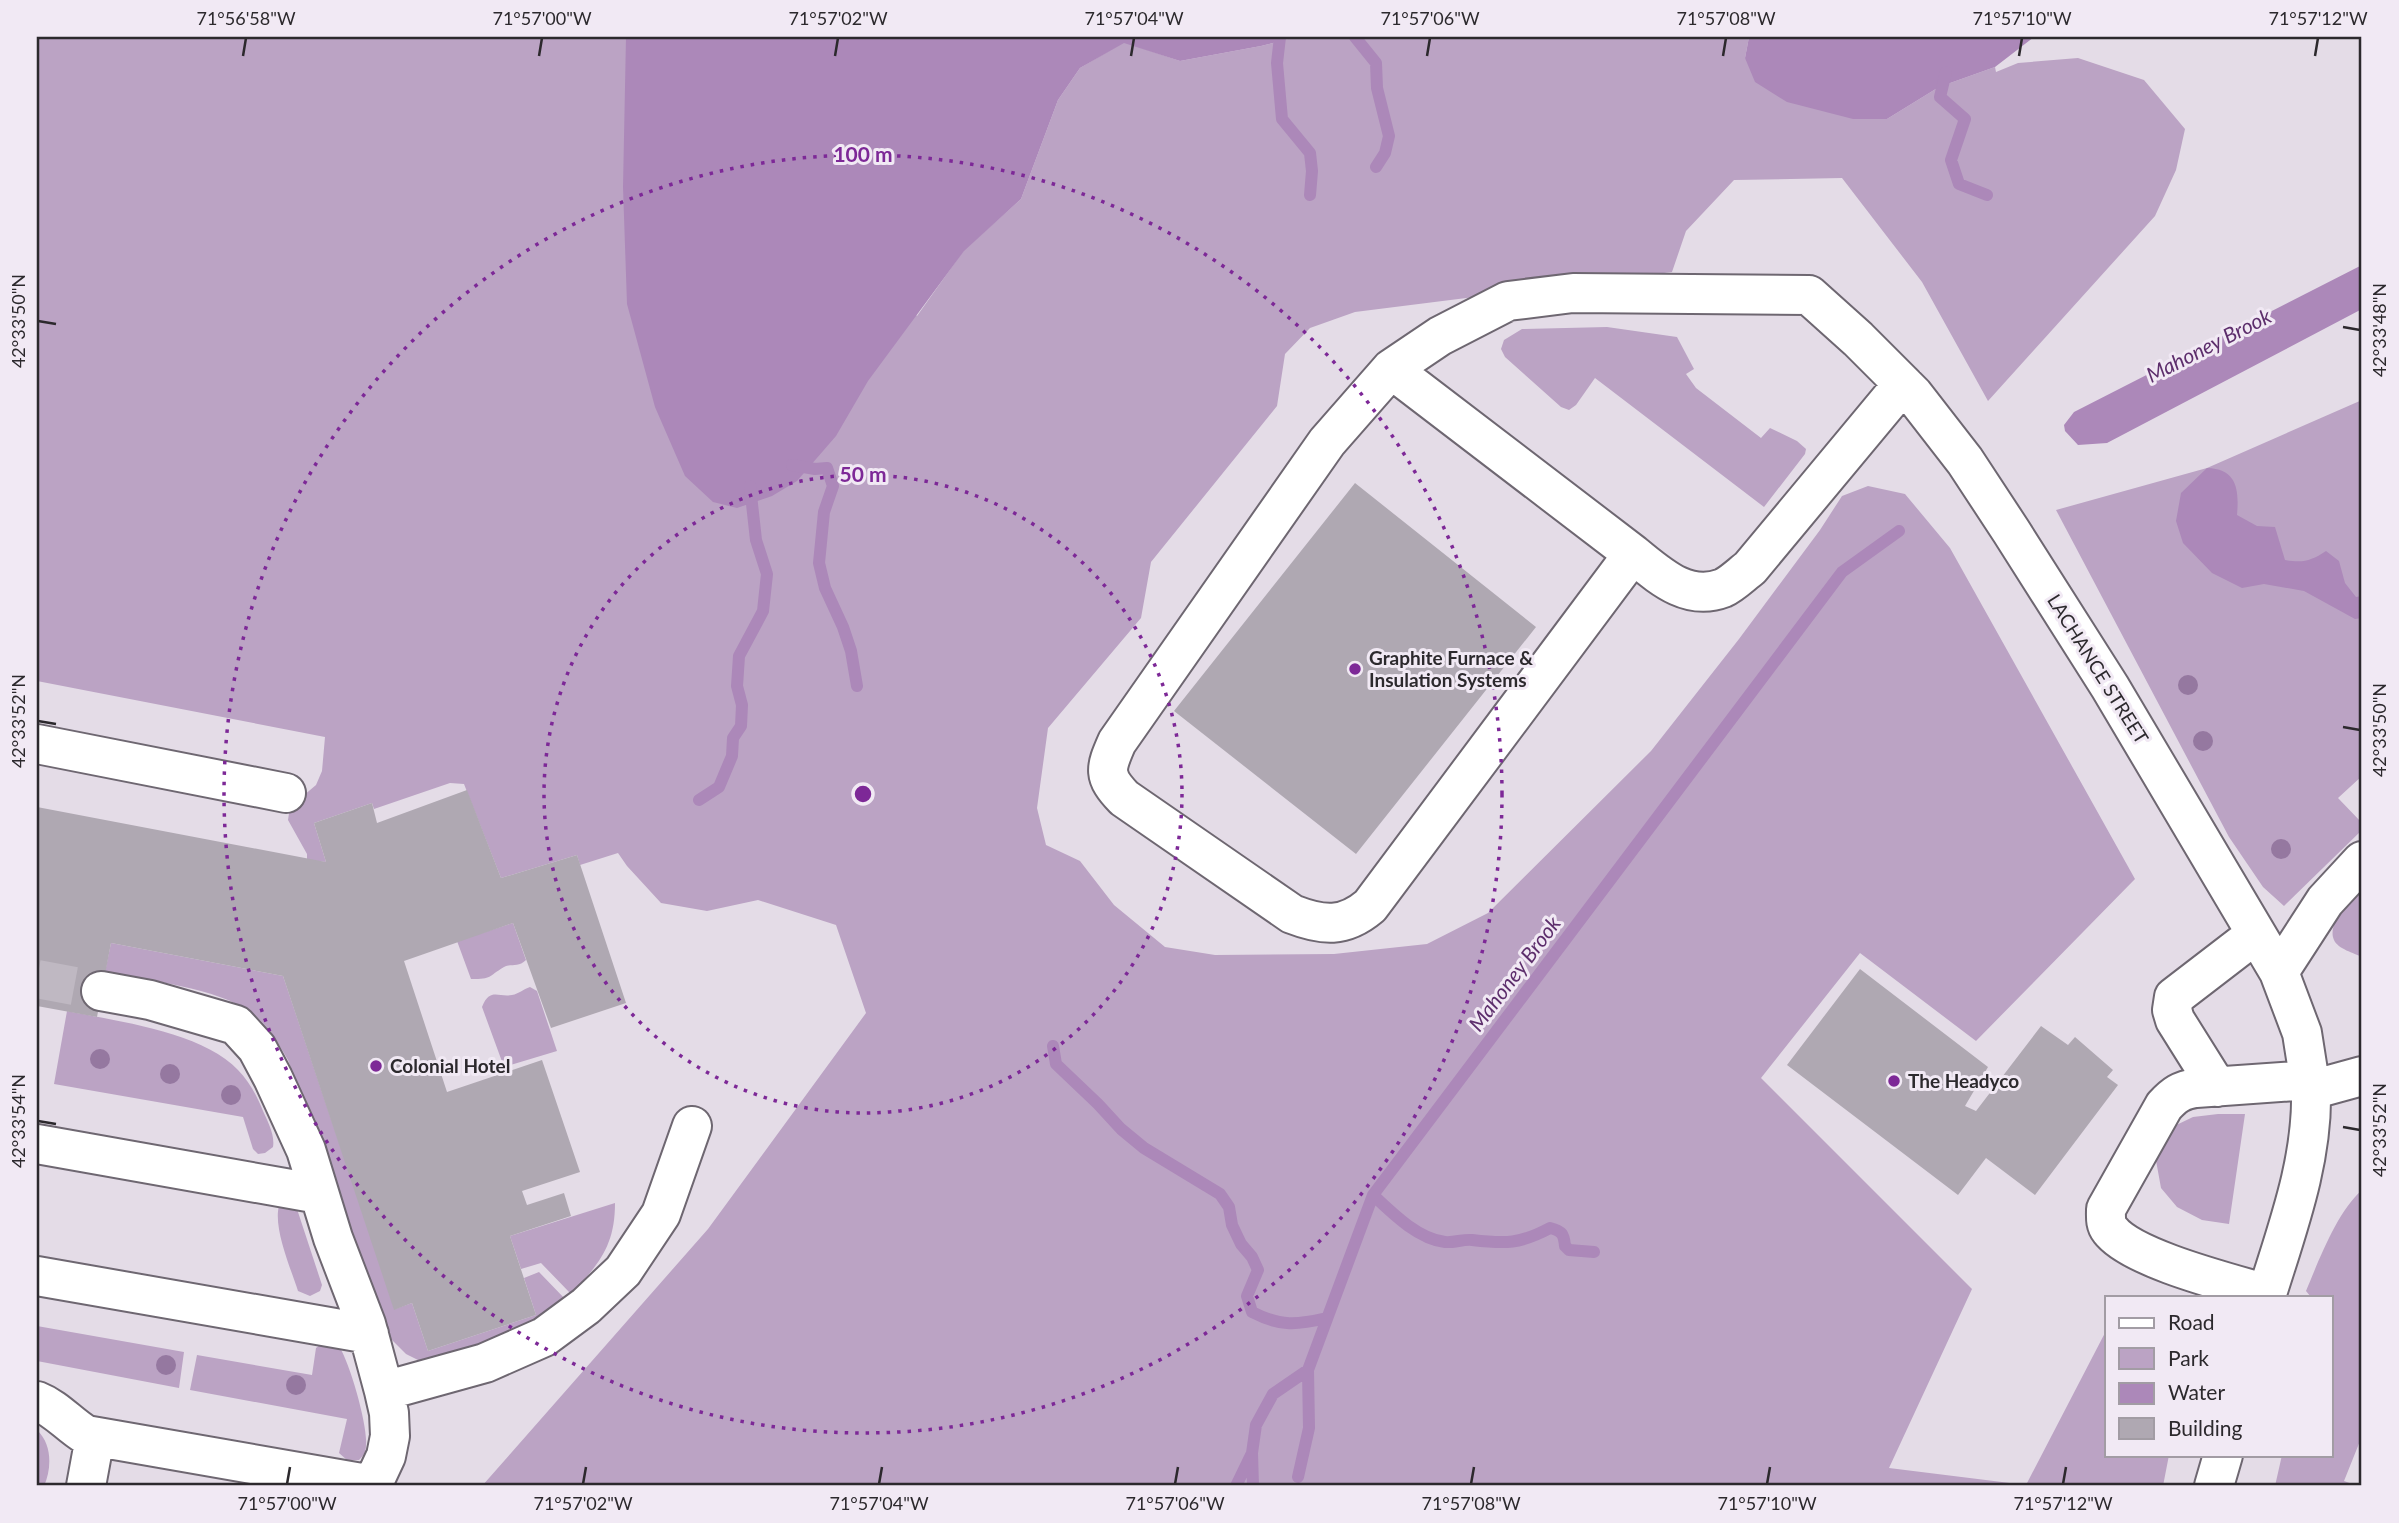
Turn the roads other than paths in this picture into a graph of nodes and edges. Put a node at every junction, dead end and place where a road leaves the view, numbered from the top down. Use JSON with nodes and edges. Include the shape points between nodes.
{"nodes":[{"id":1,"x":1391,"y":369,"type":"junction"},
{"id":2,"x":1903,"y":384,"type":"junction"},
{"id":3,"x":1633,"y":554,"type":"junction"},
{"id":4,"x":37,"y":744,"type":"edge"},
{"id":5,"x":286,"y":793,"type":"dead end"},
{"id":6,"x":2362,"y":862,"type":"edge"},
{"id":7,"x":2256,"y":934,"type":"junction"},
{"id":8,"x":2279,"y":972,"type":"junction"},
{"id":9,"x":101,"y":991,"type":"tunnel mouth"},
{"id":10,"x":2362,"y":1076,"type":"edge"},
{"id":11,"x":2310,"y":1085,"type":"junction"},
{"id":12,"x":2217,"y":1087,"type":"junction"},
{"id":13,"x":692,"y":1126,"type":"dead end"},
{"id":14,"x":37,"y":1143,"type":"edge"},
{"id":15,"x":319,"y":1194,"type":"junction"},
{"id":16,"x":37,"y":1276,"type":"edge"},
{"id":17,"x":2266,"y":1296,"type":"edge"},
{"id":18,"x":369,"y":1334,"type":"junction"},
{"id":19,"x":384,"y":1391,"type":"junction"},
{"id":20,"x":37,"y":1401,"type":"edge"},
{"id":21,"x":96,"y":1437,"type":"junction"},
{"id":22,"x":2223,"y":1456,"type":"edge"},
{"id":23,"x":86,"y":1486,"type":"edge"},
{"id":24,"x":373,"y":1486,"type":"edge"},
{"id":25,"x":2214,"y":1486,"type":"edge"}],
"edges":[{"from":1,"to":2,"type":"street","name":"LACHANCE STREET","via":[[1440,336],[1508,301],[1573,293],[1809,295]]},
{"from":1,"to":3,"type":"street"},
{"from":1,"to":3,"type":"street","via":[[1327,442],[1117,742],[1107,764],[1112,785],[1124,798],[1292,914],[1315,923],[1356,918],[1370,906]]},
{"from":2,"to":3,"type":"street","via":[[1750,568],[1724,588],[1697,593],[1670,583]]},
{"from":2,"to":7,"type":"street","name":"LACHANCE STREET","via":[[1965,461],[2011,531],[2110,687]]},
{"from":4,"to":5,"type":"street"},
{"from":6,"to":8,"type":"street","via":[[2326,901]]},
{"from":7,"to":8,"type":"street","name":"LACHANCE STREET"},
{"from":7,"to":12,"type":"street","via":[[2174,997],[2175,1020]]},
{"from":8,"to":11,"type":"street","name":"LACHANCE STREET","via":[[2302,1033]]},
{"from":9,"to":15,"type":"street","via":[[236,1025],[257,1048],[288,1107]]},
{"from":10,"to":11,"type":"street"},
{"from":11,"to":12,"type":"street"},
{"from":11,"to":17,"type":"street","name":"LACHANCE STREET","via":[[2312,1119],[2304,1171]]},
{"from":12,"to":17,"type":"street","via":[[2183,1090],[2164,1106],[2106,1209],[2106,1222],[2119,1239],[2156,1258]]},
{"from":13,"to":19,"type":"street","via":[[661,1214],[623,1271],[586,1306],[544,1337],[485,1363]]},
{"from":14,"to":15,"type":"street"},
{"from":15,"to":18,"type":"street"},
{"from":16,"to":18,"type":"street"},
{"from":18,"to":19,"type":"street"},
{"from":19,"to":24,"type":"street","via":[[390,1436]]},
{"from":20,"to":21,"type":"street","via":[[86,1435]]},
{"from":21,"to":23,"type":"street"},
{"from":21,"to":24,"type":"street"},
{"from":22,"to":25,"type":"street"}]}
